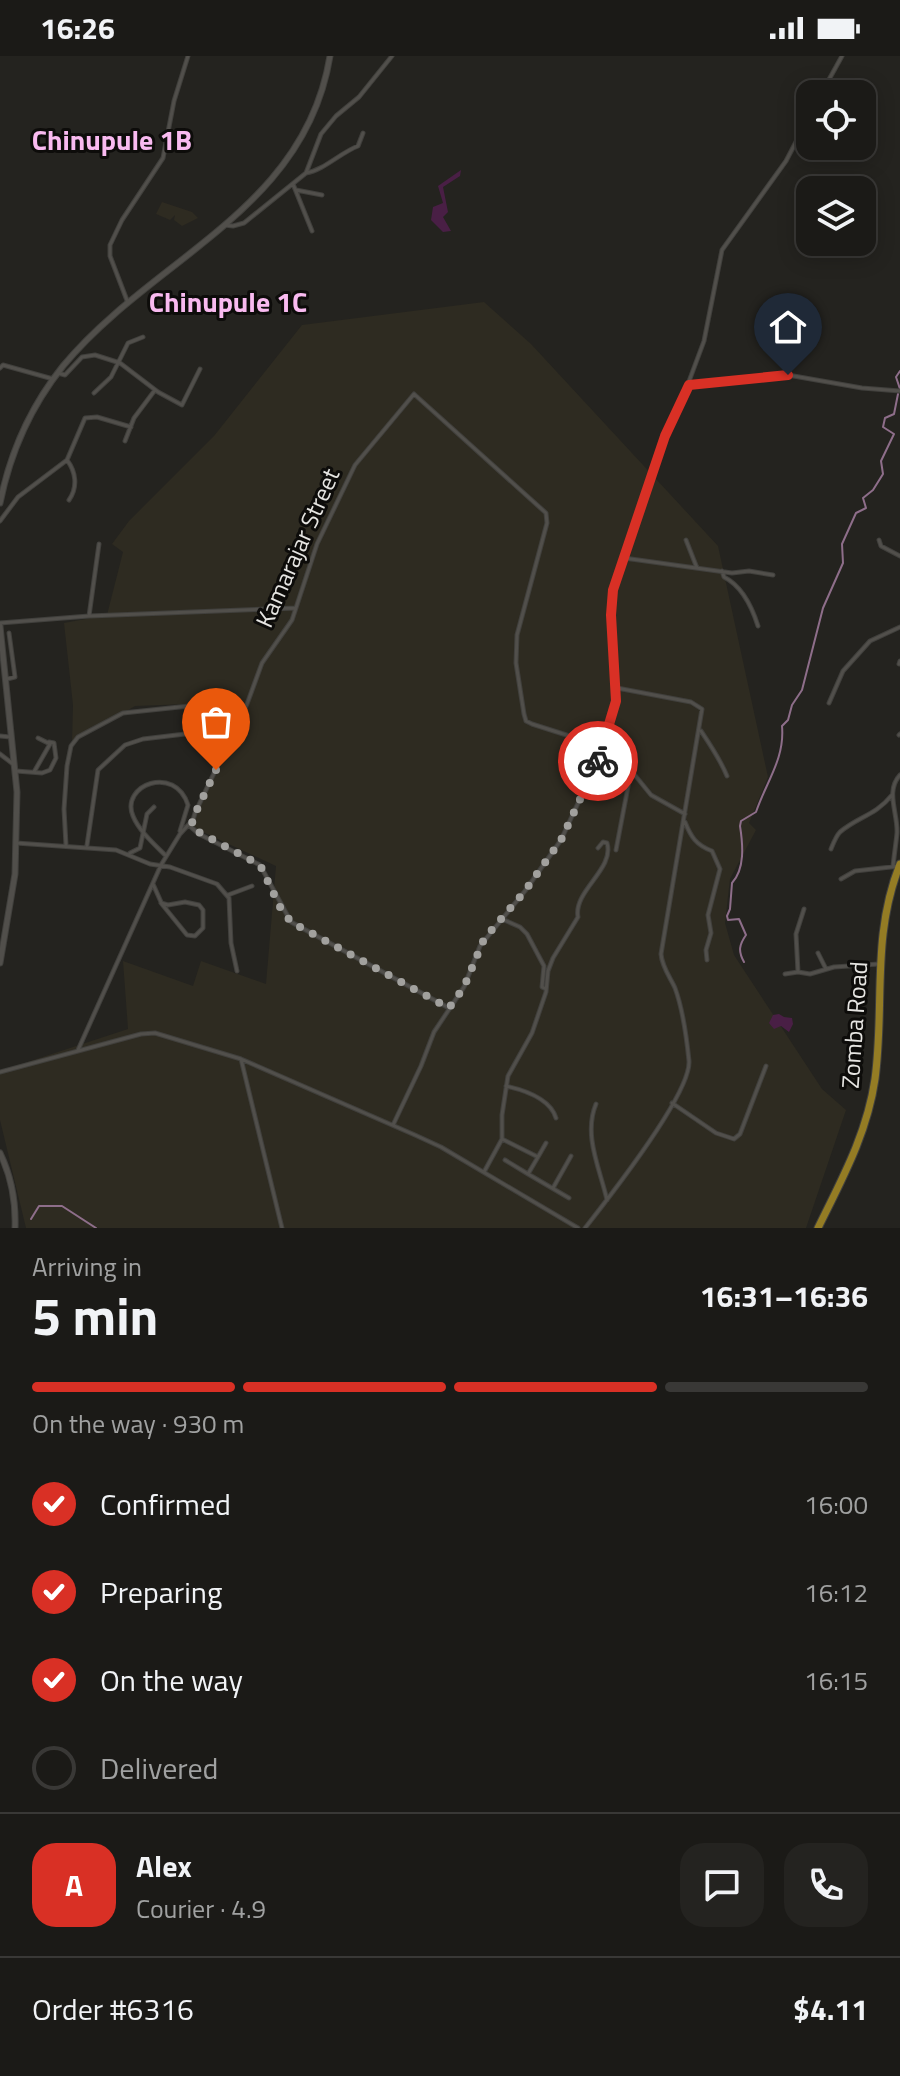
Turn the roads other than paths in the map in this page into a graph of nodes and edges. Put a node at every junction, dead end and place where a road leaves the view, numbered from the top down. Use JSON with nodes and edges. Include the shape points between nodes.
{"nodes":[{"id":1,"x":188,"y":56,"type":"edge"},
{"id":2,"x":330,"y":56,"type":"edge"},
{"id":3,"x":392,"y":56,"type":"edge"},
{"id":4,"x":842,"y":56,"type":"edge"},
{"id":5,"x":829,"y":80,"type":"edge"},
{"id":6,"x":363,"y":133,"type":"dead end"},
{"id":7,"x":796,"y":142,"type":"edge"},
{"id":8,"x":306,"y":173,"type":"junction"},
{"id":9,"x":293,"y":184,"type":"junction"},
{"id":10,"x":296,"y":190,"type":"junction"},
{"id":11,"x":322,"y":195,"type":"dead end"},
{"id":12,"x":224,"y":225,"type":"junction"},
{"id":13,"x":312,"y":231,"type":"dead end"},
{"id":14,"x":128,"y":303,"type":"junction"},
{"id":15,"x":143,"y":337,"type":"dead end"},
{"id":16,"x":120,"y":363,"type":"junction"},
{"id":17,"x":0,"y":368,"type":"edge"},
{"id":18,"x":200,"y":369,"type":"dead end"},
{"id":19,"x":58,"y":373,"type":"junction"},
{"id":20,"x":53,"y":379,"type":"junction"},
{"id":21,"x":689,"y":385,"type":"junction"},
{"id":22,"x":155,"y":390,"type":"junction"},
{"id":23,"x":900,"y":391,"type":"edge"},
{"id":24,"x":94,"y":393,"type":"dead end"},
{"id":25,"x":131,"y":427,"type":"junction"},
{"id":26,"x":125,"y":441,"type":"dead end"},
{"id":27,"x":67,"y":460,"type":"junction"},
{"id":28,"x":1,"y":493,"type":"edge"},
{"id":29,"x":69,"y":500,"type":"dead end"},
{"id":30,"x":0,"y":503,"type":"edge"},
{"id":31,"x":0,"y":521,"type":"edge"},
{"id":32,"x":686,"y":540,"type":"dead end"},
{"id":33,"x":879,"y":540,"type":"dead end"},
{"id":34,"x":99,"y":544,"type":"dead end"},
{"id":35,"x":900,"y":556,"type":"edge"},
{"id":36,"x":624,"y":558,"type":"junction"},
{"id":37,"x":697,"y":568,"type":"junction"},
{"id":38,"x":722,"y":571,"type":"junction"},
{"id":39,"x":773,"y":575,"type":"dead end"},
{"id":40,"x":296,"y":608,"type":"junction"},
{"id":41,"x":89,"y":616,"type":"junction"},
{"id":42,"x":0,"y":624,"type":"edge"},
{"id":43,"x":758,"y":626,"type":"dead end"},
{"id":44,"x":900,"y":627,"type":"edge"},
{"id":45,"x":9,"y":633,"type":"dead end"},
{"id":46,"x":7,"y":679,"type":"junction"},
{"id":47,"x":8,"y":687,"type":"junction"},
{"id":48,"x":617,"y":688,"type":"junction"},
{"id":49,"x":0,"y":693,"type":"edge"},
{"id":50,"x":829,"y":703,"type":"dead end"},
{"id":51,"x":700,"y":730,"type":"junction"},
{"id":52,"x":0,"y":736,"type":"edge"},
{"id":53,"x":13,"y":737,"type":"junction"},
{"id":54,"x":38,"y":738,"type":"dead end"},
{"id":55,"x":219,"y":740,"type":"junction"},
{"id":56,"x":49,"y":742,"type":"junction"},
{"id":57,"x":228,"y":744,"type":"junction"},
{"id":58,"x":604,"y":747,"type":"junction"},
{"id":59,"x":0,"y":754,"type":"edge"},
{"id":60,"x":599,"y":759,"type":"junction"},
{"id":61,"x":16,"y":768,"type":"junction"},
{"id":62,"x":631,"y":769,"type":"junction"},
{"id":63,"x":34,"y":772,"type":"junction"},
{"id":64,"x":900,"y":775,"type":"edge"},
{"id":65,"x":727,"y":776,"type":"dead end"},
{"id":66,"x":892,"y":795,"type":"junction"},
{"id":67,"x":154,"y":807,"type":"dead end"},
{"id":68,"x":684,"y":812,"type":"junction"},
{"id":69,"x":192,"y":822,"type":"junction"},
{"id":70,"x":143,"y":831,"type":"junction"},
{"id":71,"x":180,"y":834,"type":"junction"},
{"id":72,"x":16,"y":843,"type":"junction"},
{"id":73,"x":66,"y":845,"type":"junction"},
{"id":74,"x":86,"y":847,"type":"junction"},
{"id":75,"x":598,"y":848,"type":"dead end"},
{"id":76,"x":831,"y":849,"type":"dead end"},
{"id":77,"x":616,"y":850,"type":"dead end"},
{"id":78,"x":128,"y":853,"type":"junction"},
{"id":79,"x":166,"y":856,"type":"junction"},
{"id":80,"x":161,"y":865,"type":"junction"},
{"id":81,"x":898,"y":869,"type":"edge"},
{"id":82,"x":841,"y":879,"type":"dead end"},
{"id":83,"x":153,"y":884,"type":"junction"},
{"id":84,"x":252,"y":886,"type":"dead end"},
{"id":85,"x":228,"y":895,"type":"junction"},
{"id":86,"x":161,"y":903,"type":"junction"},
{"id":87,"x":804,"y":909,"type":"dead end"},
{"id":88,"x":502,"y":919,"type":"junction"},
{"id":89,"x":818,"y":953,"type":"dead end"},
{"id":90,"x":707,"y":960,"type":"dead end"},
{"id":91,"x":0,"y":963,"type":"edge"},
{"id":92,"x":879,"y":964,"type":"junction"},
{"id":93,"x":826,"y":969,"type":"junction"},
{"id":94,"x":237,"y":971,"type":"dead end"},
{"id":95,"x":798,"y":972,"type":"junction"},
{"id":96,"x":785,"y":974,"type":"dead end"},
{"id":97,"x":546,"y":989,"type":"junction"},
{"id":98,"x":449,"y":1008,"type":"junction"},
{"id":99,"x":78,"y":1050,"type":"junction"},
{"id":100,"x":241,"y":1059,"type":"junction"},
{"id":101,"x":766,"y":1066,"type":"dead end"},
{"id":102,"x":0,"y":1072,"type":"edge"},
{"id":103,"x":506,"y":1086,"type":"junction"},
{"id":104,"x":672,"y":1103,"type":"junction"},
{"id":105,"x":596,"y":1104,"type":"dead end"},
{"id":106,"x":556,"y":1118,"type":"dead end"},
{"id":107,"x":393,"y":1125,"type":"junction"},
{"id":108,"x":502,"y":1139,"type":"junction"},
{"id":109,"x":546,"y":1143,"type":"dead end"},
{"id":110,"x":0,"y":1153,"type":"edge"},
{"id":111,"x":571,"y":1156,"type":"dead end"},
{"id":112,"x":538,"y":1157,"type":"junction"},
{"id":113,"x":505,"y":1160,"type":"dead end"},
{"id":114,"x":484,"y":1172,"type":"junction"},
{"id":115,"x":528,"y":1174,"type":"junction"},
{"id":116,"x":553,"y":1188,"type":"junction"},
{"id":117,"x":569,"y":1198,"type":"dead end"},
{"id":118,"x":607,"y":1200,"type":"junction"},
{"id":119,"x":15,"y":1228,"type":"edge"},
{"id":120,"x":282,"y":1228,"type":"edge"},
{"id":121,"x":578,"y":1228,"type":"edge"},
{"id":122,"x":585,"y":1228,"type":"edge"},
{"id":123,"x":818,"y":1228,"type":"edge"}],
"edges":[{"from":1,"to":14,"type":"street","via":[[163,158],[110,245]]},
{"from":2,"to":12,"type":"main road","via":[[317,106],[292,154],[259,195]]},
{"from":3,"to":8,"type":"street","via":[[321,134]]},
{"from":4,"to":5,"type":"street"},
{"from":6,"to":8,"type":"street","via":[[356,147]]},
{"from":7,"to":21,"type":"street","via":[[722,250],[704,341]]},
{"from":8,"to":9,"type":"street"},
{"from":9,"to":10,"type":"street"},
{"from":9,"to":12,"type":"street","via":[[244,223]]},
{"from":10,"to":11,"type":"street"},
{"from":10,"to":13,"type":"street"},
{"from":12,"to":14,"type":"main road"},
{"from":14,"to":19,"type":"main road"},
{"from":15,"to":16,"type":"street","via":[[128,343]]},
{"from":16,"to":19,"type":"street","via":[[86,355],[65,375]]},
{"from":16,"to":22,"type":"street"},
{"from":16,"to":24,"type":"street"},
{"from":17,"to":20,"type":"street","via":[[11,366]]},
{"from":18,"to":22,"type":"street","via":[[184,405]]},
{"from":19,"to":20,"type":"main road"},
{"from":20,"to":28,"type":"main road","via":[[28,419]]},
{"from":21,"to":23,"type":"street","via":[[788,375]]},
{"from":21,"to":36,"type":"street","via":[[665,436]]},
{"from":22,"to":25,"type":"street"},
{"from":25,"to":26,"type":"street"},
{"from":25,"to":27,"type":"street","via":[[89,416],[78,429]]},
{"from":27,"to":29,"type":"street","via":[[75,484]]},
{"from":27,"to":31,"type":"street","via":[[18,497]]},
{"from":28,"to":30,"type":"main road"},
{"from":32,"to":37,"type":"street"},
{"from":33,"to":35,"type":"street"},
{"from":34,"to":41,"type":"street"},
{"from":36,"to":37,"type":"street"},
{"from":36,"to":48,"type":"street","via":[[611,600]]},
{"from":37,"to":38,"type":"street"},
{"from":38,"to":39,"type":"street"},
{"from":38,"to":43,"type":"street","via":[[751,602]]},
{"from":40,"to":41,"type":"street"},
{"from":40,"to":57,"type":"street","name":"Kamarajar Street","via":[[262,663]]},
{"from":40,"to":58,"type":"street","name":"Kamarajar Street","via":[[317,544],[355,465],[414,394],[546,513],[517,635],[525,718]]},
{"from":41,"to":42,"type":"street"},
{"from":42,"to":46,"type":"main road"},
{"from":44,"to":50,"type":"street","via":[[870,641],[843,671]]},
{"from":45,"to":46,"type":"street","via":[[15,677]]},
{"from":46,"to":47,"type":"main road"},
{"from":47,"to":49,"type":"street"},
{"from":47,"to":53,"type":"main road"},
{"from":48,"to":51,"type":"street","via":[[700,705]]},
{"from":48,"to":58,"type":"street"},
{"from":51,"to":65,"type":"street","via":[[720,756]]},
{"from":51,"to":68,"type":"street"},
{"from":52,"to":53,"type":"street"},
{"from":53,"to":61,"type":"main road"},
{"from":54,"to":56,"type":"street"},
{"from":55,"to":57,"type":"street"},
{"from":55,"to":73,"type":"street","via":[[230,723],[232,699],[123,713],[78,737],[67,766]]},
{"from":55,"to":74,"type":"street","via":[[202,732],[152,738],[135,741],[111,756],[97,775]]},
{"from":56,"to":63,"type":"street"},
{"from":56,"to":63,"type":"street","via":[[56,758],[52,768]]},
{"from":57,"to":69,"type":"street","name":"Kamarajar Street"},
{"from":58,"to":60,"type":"street"},
{"from":59,"to":61,"type":"street"},
{"from":60,"to":62,"type":"street"},
{"from":60,"to":88,"type":"street","via":[[561,840]]},
{"from":61,"to":63,"type":"street"},
{"from":61,"to":72,"type":"main road"},
{"from":62,"to":68,"type":"street","via":[[651,795]]},
{"from":62,"to":77,"type":"street"},
{"from":64,"to":66,"type":"street"},
{"from":66,"to":76,"type":"street","via":[[879,810],[839,832]]},
{"from":66,"to":81,"type":"street"},
{"from":67,"to":70,"type":"street"},
{"from":68,"to":90,"type":"street","via":[[691,837],[712,851],[720,869],[708,915]]},
{"from":68,"to":104,"type":"street","via":[[661,954],[676,993],[689,1065]]},
{"from":69,"to":71,"type":"street"},
{"from":69,"to":98,"type":"street","via":[[196,832],[260,865],[291,922]]},
{"from":70,"to":71,"type":"street","via":[[131,813],[135,795],[147,785],[168,783],[179,788],[188,805]]},
{"from":70,"to":78,"type":"street","via":[[140,848]]},
{"from":70,"to":79,"type":"street"},
{"from":71,"to":79,"type":"street"},
{"from":72,"to":73,"type":"street"},
{"from":72,"to":91,"type":"main road"},
{"from":73,"to":74,"type":"street"},
{"from":74,"to":78,"type":"street"},
{"from":75,"to":97,"type":"street","via":[[607,843],[608,855],[553,958]]},
{"from":78,"to":80,"type":"street"},
{"from":79,"to":80,"type":"street"},
{"from":80,"to":83,"type":"street"},
{"from":80,"to":85,"type":"street","via":[[217,884]]},
{"from":81,"to":82,"type":"street","via":[[855,871]]},
{"from":81,"to":92,"type":"highway","name":"Zomba Road"},
{"from":83,"to":86,"type":"street"},
{"from":83,"to":99,"type":"street"},
{"from":84,"to":85,"type":"street"},
{"from":85,"to":94,"type":"street"},
{"from":86,"to":86,"type":"street","via":[[201,907],[204,925],[199,933],[187,935]]},
{"from":87,"to":95,"type":"street","via":[[796,934]]},
{"from":88,"to":97,"type":"street","via":[[527,934],[544,966]]},
{"from":88,"to":98,"type":"street","via":[[480,946],[464,987]]},
{"from":89,"to":93,"type":"street"},
{"from":92,"to":93,"type":"street"},
{"from":92,"to":123,"type":"highway","name":"Zomba Road","via":[[876,1065],[867,1119]]},
{"from":93,"to":95,"type":"street"},
{"from":95,"to":96,"type":"street"},
{"from":97,"to":103,"type":"street"},
{"from":98,"to":107,"type":"street"},
{"from":99,"to":100,"type":"street","via":[[152,1033]]},
{"from":99,"to":102,"type":"street"},
{"from":100,"to":107,"type":"street"},
{"from":100,"to":120,"type":"street"},
{"from":101,"to":104,"type":"street","via":[[734,1139]]},
{"from":103,"to":106,"type":"street","via":[[531,1093],[551,1107]]},
{"from":103,"to":108,"type":"street"},
{"from":104,"to":118,"type":"street"},
{"from":105,"to":118,"type":"street","via":[[590,1133]]},
{"from":107,"to":114,"type":"street"},
{"from":108,"to":112,"type":"street"},
{"from":108,"to":114,"type":"street"},
{"from":109,"to":112,"type":"street"},
{"from":110,"to":119,"type":"main road","via":[[14,1194]]},
{"from":111,"to":116,"type":"street"},
{"from":112,"to":115,"type":"street"},
{"from":113,"to":115,"type":"street"},
{"from":114,"to":121,"type":"street"},
{"from":115,"to":116,"type":"street"},
{"from":116,"to":117,"type":"street"},
{"from":118,"to":122,"type":"street"}]}
